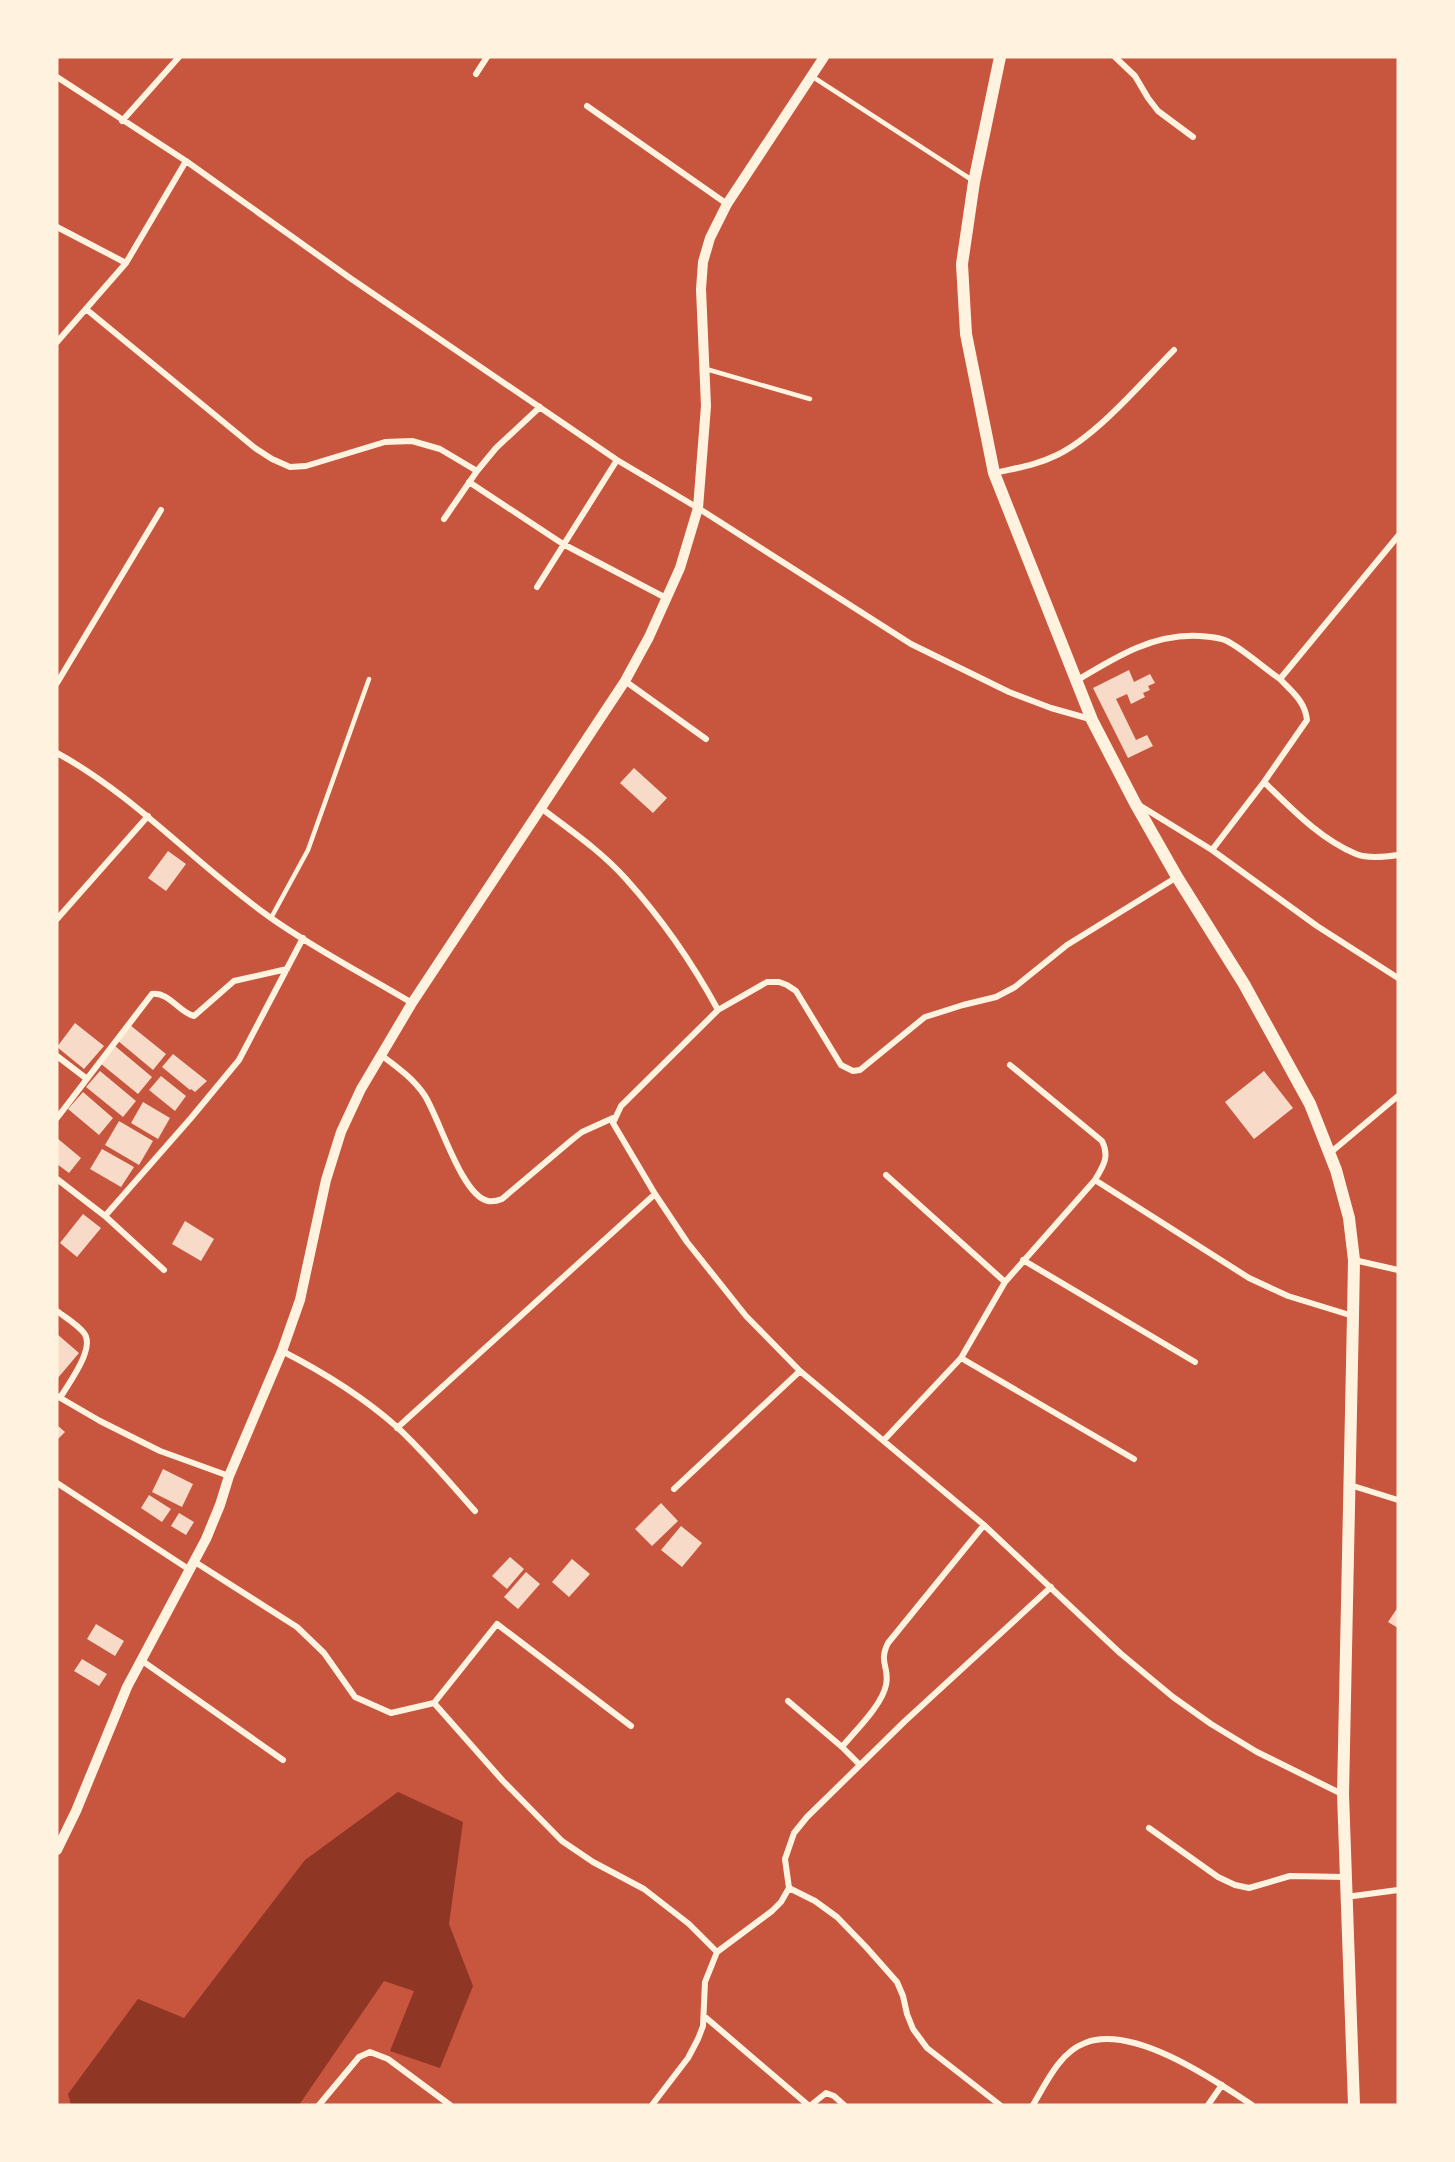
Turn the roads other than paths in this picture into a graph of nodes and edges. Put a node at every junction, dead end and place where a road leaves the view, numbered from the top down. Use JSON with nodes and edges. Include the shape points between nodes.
{"nodes":[{"id":1,"x":178,"y":57,"type":"edge"},
{"id":2,"x":487,"y":57,"type":"edge"},
{"id":3,"x":824,"y":57,"type":"edge"},
{"id":4,"x":1000,"y":57,"type":"edge"},
{"id":5,"x":1115,"y":57,"type":"edge"},
{"id":6,"x":476,"y":74,"type":"dead end"},
{"id":7,"x":811,"y":76,"type":"junction"},
{"id":8,"x":57,"y":77,"type":"edge"},
{"id":9,"x":587,"y":106,"type":"dead end"},
{"id":10,"x":122,"y":121,"type":"junction"},
{"id":11,"x":1193,"y":137,"type":"dead end"},
{"id":12,"x":186,"y":161,"type":"junction"},
{"id":13,"x":974,"y":182,"type":"junction"},
{"id":14,"x":728,"y":204,"type":"junction"},
{"id":15,"x":57,"y":227,"type":"edge"},
{"id":16,"x":126,"y":262,"type":"junction"},
{"id":17,"x":86,"y":309,"type":"junction"},
{"id":18,"x":57,"y":342,"type":"edge"},
{"id":19,"x":1174,"y":350,"type":"dead end"},
{"id":20,"x":704,"y":368,"type":"junction"},
{"id":21,"x":810,"y":399,"type":"dead end"},
{"id":22,"x":540,"y":407,"type":"junction"},
{"id":23,"x":617,"y":460,"type":"junction"},
{"id":24,"x":477,"y":471,"type":"junction"},
{"id":25,"x":994,"y":473,"type":"junction"},
{"id":26,"x":469,"y":482,"type":"junction"},
{"id":27,"x":698,"y":508,"type":"junction"},
{"id":28,"x":161,"y":510,"type":"dead end"},
{"id":29,"x":444,"y":519,"type":"dead end"},
{"id":30,"x":1398,"y":536,"type":"edge"},
{"id":31,"x":562,"y":544,"type":"junction"},
{"id":32,"x":537,"y":587,"type":"dead end"},
{"id":33,"x":666,"y":598,"type":"junction"},
{"id":34,"x":369,"y":679,"type":"dead end"},
{"id":35,"x":1280,"y":680,"type":"junction"},
{"id":36,"x":625,"y":681,"type":"junction"},
{"id":37,"x":1075,"y":681,"type":"junction"},
{"id":38,"x":57,"y":682,"type":"edge"},
{"id":39,"x":1092,"y":720,"type":"junction"},
{"id":40,"x":706,"y":739,"type":"dead end"},
{"id":41,"x":57,"y":753,"type":"edge"},
{"id":42,"x":1264,"y":782,"type":"junction"},
{"id":43,"x":1135,"y":803,"type":"junction"},
{"id":44,"x":541,"y":808,"type":"junction"},
{"id":45,"x":147,"y":816,"type":"junction"},
{"id":46,"x":1212,"y":850,"type":"junction"},
{"id":47,"x":1398,"y":855,"type":"edge"},
{"id":48,"x":1177,"y":877,"type":"junction"},
{"id":49,"x":271,"y":918,"type":"junction"},
{"id":50,"x":57,"y":919,"type":"edge"},
{"id":51,"x":303,"y":938,"type":"junction"},
{"id":52,"x":287,"y":969,"type":"junction"},
{"id":53,"x":1398,"y":978,"type":"edge"},
{"id":54,"x":412,"y":1003,"type":"junction"},
{"id":55,"x":718,"y":1011,"type":"junction"},
{"id":56,"x":381,"y":1055,"type":"junction"},
{"id":57,"x":57,"y":1056,"type":"edge"},
{"id":58,"x":1010,"y":1065,"type":"dead end"},
{"id":59,"x":87,"y":1079,"type":"junction"},
{"id":60,"x":1398,"y":1096,"type":"edge"},
{"id":61,"x":57,"y":1118,"type":"edge"},
{"id":62,"x":613,"y":1118,"type":"junction"},
{"id":63,"x":1330,"y":1153,"type":"junction"},
{"id":64,"x":886,"y":1175,"type":"dead end"},
{"id":65,"x":57,"y":1179,"type":"edge"},
{"id":66,"x":1095,"y":1180,"type":"junction"},
{"id":67,"x":655,"y":1194,"type":"junction"},
{"id":68,"x":105,"y":1216,"type":"junction"},
{"id":69,"x":1023,"y":1260,"type":"junction"},
{"id":70,"x":1354,"y":1260,"type":"junction"},
{"id":71,"x":165,"y":1270,"type":"dead end"},
{"id":72,"x":1398,"y":1270,"type":"edge"},
{"id":73,"x":1005,"y":1282,"type":"junction"},
{"id":74,"x":57,"y":1311,"type":"edge"},
{"id":75,"x":1353,"y":1316,"type":"junction"},
{"id":76,"x":282,"y":1351,"type":"junction"},
{"id":77,"x":961,"y":1359,"type":"junction"},
{"id":78,"x":1195,"y":1362,"type":"dead end"},
{"id":79,"x":800,"y":1371,"type":"junction"},
{"id":80,"x":58,"y":1397,"type":"edge"},
{"id":81,"x":397,"y":1428,"type":"junction"},
{"id":82,"x":884,"y":1440,"type":"junction"},
{"id":83,"x":1134,"y":1459,"type":"dead end"},
{"id":84,"x":229,"y":1476,"type":"junction"},
{"id":85,"x":57,"y":1483,"type":"edge"},
{"id":86,"x":1348,"y":1484,"type":"junction"},
{"id":87,"x":674,"y":1490,"type":"dead end"},
{"id":88,"x":1398,"y":1500,"type":"edge"},
{"id":89,"x":476,"y":1511,"type":"dead end"},
{"id":90,"x":984,"y":1525,"type":"junction"},
{"id":91,"x":193,"y":1566,"type":"junction"},
{"id":92,"x":1051,"y":1587,"type":"junction"},
{"id":93,"x":141,"y":1660,"type":"junction"},
{"id":94,"x":788,"y":1701,"type":"dead end"},
{"id":95,"x":434,"y":1703,"type":"junction"},
{"id":96,"x":631,"y":1726,"type":"dead end"},
{"id":97,"x":842,"y":1747,"type":"junction"},
{"id":98,"x":283,"y":1760,"type":"dead end"},
{"id":99,"x":860,"y":1765,"type":"junction"},
{"id":100,"x":1343,"y":1794,"type":"junction"},
{"id":101,"x":1149,"y":1828,"type":"dead end"},
{"id":102,"x":57,"y":1850,"type":"edge"},
{"id":103,"x":1346,"y":1877,"type":"junction"},
{"id":104,"x":789,"y":1888,"type":"junction"},
{"id":105,"x":1398,"y":1890,"type":"edge"},
{"id":106,"x":1346,"y":1897,"type":"junction"},
{"id":107,"x":717,"y":1952,"type":"junction"},
{"id":108,"x":704,"y":2016,"type":"junction"},
{"id":109,"x":1222,"y":2085,"type":"junction"},
{"id":110,"x":319,"y":2105,"type":"edge"},
{"id":111,"x":450,"y":2105,"type":"edge"},
{"id":112,"x":652,"y":2105,"type":"edge"},
{"id":113,"x":809,"y":2105,"type":"edge"},
{"id":114,"x":844,"y":2105,"type":"edge"},
{"id":115,"x":1000,"y":2105,"type":"edge"},
{"id":116,"x":1033,"y":2105,"type":"edge"},
{"id":117,"x":1208,"y":2105,"type":"edge"},
{"id":118,"x":1252,"y":2105,"type":"edge"},
{"id":119,"x":1354,"y":2105,"type":"edge"}],
"edges":[{"from":1,"to":10,"type":"street"},
{"from":2,"to":6,"type":"street"},
{"from":3,"to":7,"type":"street"},
{"from":4,"to":13,"type":"main road"},
{"from":5,"to":11,"type":"street","via":[[1136,76],[1158,111]]},
{"from":7,"to":13,"type":"lane"},
{"from":7,"to":14,"type":"street"},
{"from":8,"to":10,"type":"street"},
{"from":9,"to":14,"type":"street"},
{"from":10,"to":12,"type":"street"},
{"from":12,"to":16,"type":"street"},
{"from":12,"to":22,"type":"street"},
{"from":13,"to":25,"type":"main road","via":[[963,264],[966,334]]},
{"from":14,"to":20,"type":"street","via":[[710,238],[703,262]]},
{"from":15,"to":16,"type":"street"},
{"from":16,"to":17,"type":"street"},
{"from":17,"to":18,"type":"street"},
{"from":17,"to":24,"type":"street","via":[[255,448],[290,467],[306,466],[385,442],[412,441],[440,449]]},
{"from":19,"to":25,"type":"street","via":[[1078,443],[1038,463]]},
{"from":20,"to":21,"type":"lane"},
{"from":20,"to":27,"type":"street","via":[[706,406]]},
{"from":22,"to":23,"type":"street"},
{"from":22,"to":24,"type":"street"},
{"from":23,"to":27,"type":"street"},
{"from":23,"to":31,"type":"street"},
{"from":24,"to":26,"type":"street"},
{"from":25,"to":37,"type":"main road"},
{"from":26,"to":29,"type":"street"},
{"from":26,"to":31,"type":"street"},
{"from":27,"to":33,"type":"street","via":[[680,568]]},
{"from":27,"to":39,"type":"street","via":[[911,644],[1010,692]]},
{"from":28,"to":38,"type":"street"},
{"from":30,"to":35,"type":"street"},
{"from":31,"to":32,"type":"street"},
{"from":31,"to":33,"type":"street"},
{"from":33,"to":36,"type":"street"},
{"from":34,"to":49,"type":"lane","via":[[308,850]]},
{"from":35,"to":37,"type":"street","via":[[1227,641],[1192,636],[1153,641],[1119,655]]},
{"from":35,"to":42,"type":"street","via":[[1301,701],[1307,720]]},
{"from":36,"to":40,"type":"street"},
{"from":36,"to":44,"type":"street"},
{"from":37,"to":39,"type":"main road"},
{"from":39,"to":43,"type":"main road"},
{"from":41,"to":45,"type":"street"},
{"from":42,"to":46,"type":"street"},
{"from":42,"to":47,"type":"street","via":[[1302,818],[1358,855]]},
{"from":43,"to":46,"type":"street"},
{"from":43,"to":48,"type":"main road"},
{"from":44,"to":54,"type":"street"},
{"from":44,"to":55,"type":"street","via":[[626,879],[700,978]]},
{"from":45,"to":49,"type":"street"},
{"from":45,"to":50,"type":"street"},
{"from":46,"to":53,"type":"street","via":[[1317,926]]},
{"from":48,"to":55,"type":"street","via":[[1067,945],[1015,987],[996,997],[925,1017],[860,1070],[841,1065],[796,991],[787,985],[767,982]]},
{"from":48,"to":63,"type":"main road","via":[[1310,1104]]},
{"from":49,"to":51,"type":"street"},
{"from":51,"to":52,"type":"street"},
{"from":51,"to":54,"type":"street"},
{"from":52,"to":59,"type":"street","via":[[234,981],[194,1016],[161,994],[152,994]]},
{"from":52,"to":68,"type":"street","via":[[235,1066]]},
{"from":54,"to":56,"type":"street"},
{"from":55,"to":62,"type":"street"},
{"from":56,"to":62,"type":"street","via":[[423,1094],[465,1182],[487,1201],[502,1199],[582,1132]]},
{"from":56,"to":76,"type":"street","via":[[341,1132],[319,1208],[300,1300]]},
{"from":57,"to":59,"type":"street"},
{"from":58,"to":66,"type":"street","via":[[1102,1141],[1107,1157]]},
{"from":59,"to":61,"type":"street"},
{"from":60,"to":63,"type":"street"},
{"from":62,"to":67,"type":"street"},
{"from":63,"to":70,"type":"main road","via":[[1349,1218]]},
{"from":64,"to":73,"type":"street"},
{"from":65,"to":68,"type":"street"},
{"from":66,"to":69,"type":"street"},
{"from":66,"to":75,"type":"street","via":[[1249,1278],[1288,1296]]},
{"from":67,"to":79,"type":"street","via":[[731,1298]]},
{"from":67,"to":81,"type":"street"},
{"from":68,"to":71,"type":"street"},
{"from":69,"to":73,"type":"street"},
{"from":69,"to":78,"type":"street"},
{"from":70,"to":72,"type":"street"},
{"from":70,"to":75,"type":"main road"},
{"from":73,"to":77,"type":"street"},
{"from":74,"to":80,"type":"street","via":[[84,1333],[87,1346]]},
{"from":75,"to":86,"type":"main road"},
{"from":76,"to":81,"type":"street","via":[[350,1389]]},
{"from":76,"to":84,"type":"street"},
{"from":77,"to":82,"type":"street"},
{"from":77,"to":83,"type":"street"},
{"from":79,"to":82,"type":"street"},
{"from":79,"to":87,"type":"street"},
{"from":80,"to":84,"type":"street","via":[[160,1451]]},
{"from":81,"to":89,"type":"street"},
{"from":82,"to":90,"type":"street"},
{"from":84,"to":91,"type":"street"},
{"from":85,"to":91,"type":"street"},
{"from":86,"to":88,"type":"street"},
{"from":86,"to":100,"type":"main road"},
{"from":90,"to":92,"type":"street"},
{"from":90,"to":97,"type":"street","via":[[888,1643],[882,1658],[887,1683],[882,1697]]},
{"from":91,"to":93,"type":"street"},
{"from":91,"to":95,"type":"street","via":[[297,1627],[324,1653],[355,1697],[391,1713]]},
{"from":92,"to":99,"type":"street"},
{"from":92,"to":100,"type":"street","via":[[1120,1653],[1192,1711],[1257,1752]]},
{"from":93,"to":98,"type":"street"},
{"from":93,"to":102,"type":"street"},
{"from":94,"to":97,"type":"street"},
{"from":95,"to":96,"type":"street","via":[[497,1624]]},
{"from":95,"to":107,"type":"street","via":[[562,1841],[657,1899]]},
{"from":97,"to":99,"type":"street"},
{"from":99,"to":104,"type":"street","via":[[794,1833],[785,1859]]},
{"from":100,"to":103,"type":"main road"},
{"from":101,"to":103,"type":"street","via":[[1235,1885],[1249,1888],[1290,1876]]},
{"from":103,"to":106,"type":"main road"},
{"from":104,"to":107,"type":"street","via":[[772,1911]]},
{"from":104,"to":115,"type":"street","via":[[837,1917],[897,1983],[913,2029],[927,2048]]},
{"from":105,"to":106,"type":"street"},
{"from":106,"to":119,"type":"main road"},
{"from":107,"to":108,"type":"street","via":[[705,1982]]},
{"from":108,"to":112,"type":"street","via":[[688,2058]]},
{"from":108,"to":113,"type":"street"},
{"from":109,"to":116,"type":"street","via":[[1143,2044],[1099,2040],[1070,2052]]},
{"from":109,"to":117,"type":"street"},
{"from":109,"to":118,"type":"street"},
{"from":110,"to":111,"type":"street","via":[[359,2057],[370,2052],[388,2059]]},
{"from":113,"to":114,"type":"street","via":[[826,2093]]}]}
